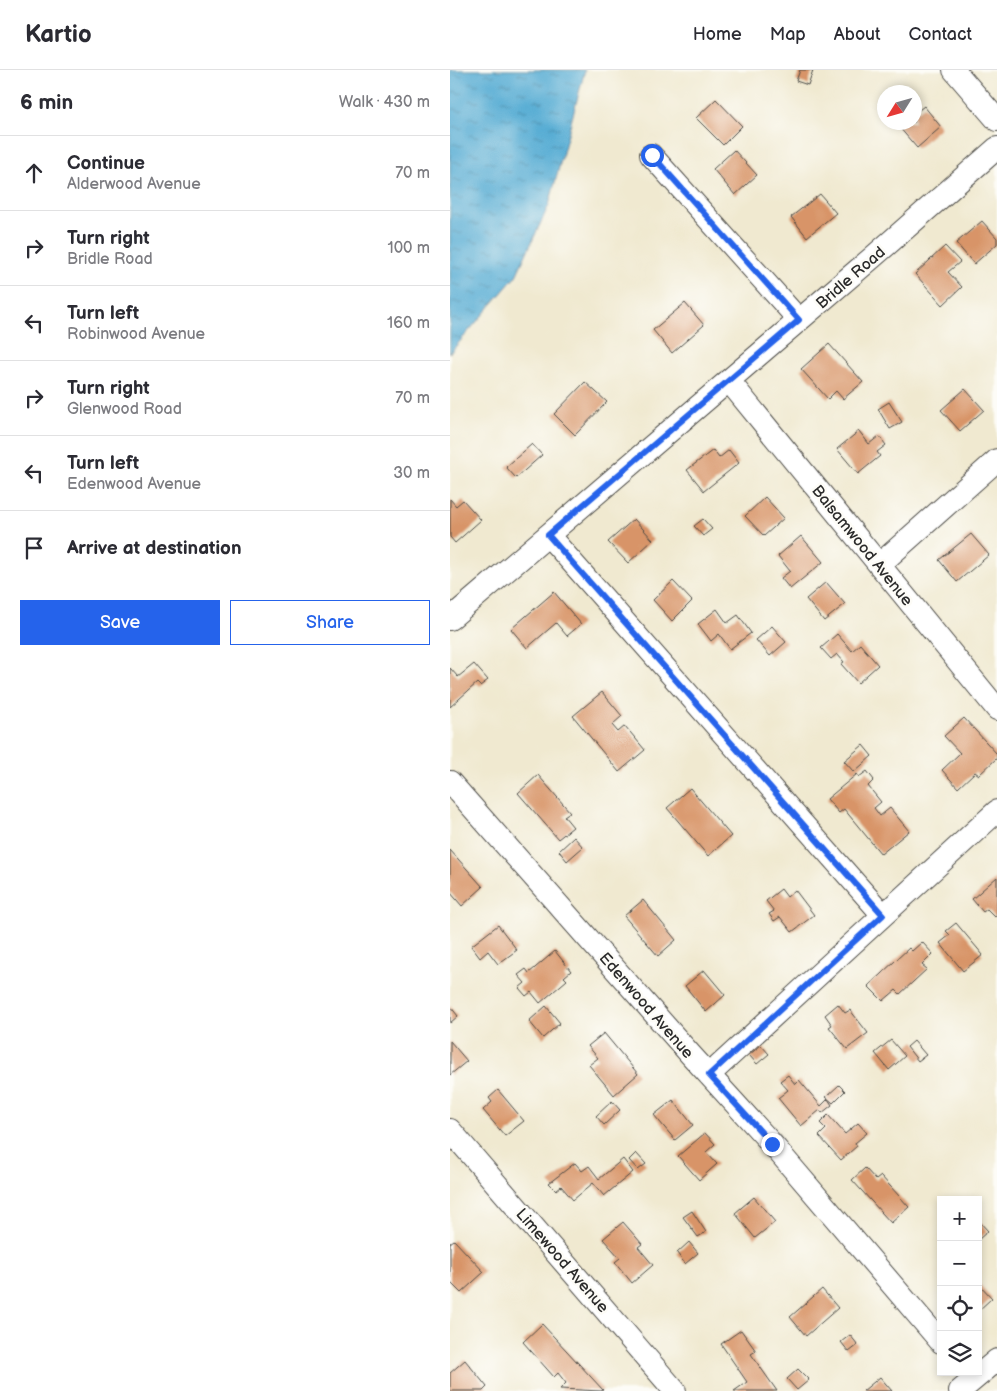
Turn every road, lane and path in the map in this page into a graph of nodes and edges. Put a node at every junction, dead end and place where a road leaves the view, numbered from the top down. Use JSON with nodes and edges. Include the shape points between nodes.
{"nodes":[{"id":1,"x":954,"y":70,"type":"edge"},
{"id":2,"x":997,"y":120,"type":"edge"},
{"id":3,"x":997,"y":148,"type":"edge"},
{"id":4,"x":652,"y":155,"type":"dead end"},
{"id":5,"x":799,"y":320,"type":"junction"},
{"id":6,"x":729,"y":381,"type":"junction"},
{"id":7,"x":997,"y":460,"type":"edge"},
{"id":8,"x":548,"y":535,"type":"junction"},
{"id":9,"x":879,"y":565,"type":"junction"},
{"id":10,"x":450,"y":619,"type":"edge"},
{"id":11,"x":997,"y":709,"type":"edge"},
{"id":12,"x":450,"y":782,"type":"edge"},
{"id":13,"x":997,"y":811,"type":"edge"},
{"id":14,"x":883,"y":915,"type":"junction"},
{"id":15,"x":709,"y":1075,"type":"junction"},
{"id":16,"x":450,"y":1130,"type":"edge"},
{"id":17,"x":937,"y":1337,"type":"edge"},
{"id":18,"x":997,"y":1360,"type":"edge"},
{"id":19,"x":967,"y":1381,"type":"edge"},
{"id":20,"x":675,"y":1391,"type":"edge"}],
"edges":[{"from":1,"to":2,"type":"street"},
{"from":3,"to":5,"type":"street","name":"Bridle Road"},
{"from":4,"to":5,"type":"street"},
{"from":5,"to":6,"type":"street","name":"Bridle Road"},
{"from":6,"to":8,"type":"street","name":"Bridle Road"},
{"from":6,"to":9,"type":"street","name":"Balsamwood Avenue"},
{"from":7,"to":9,"type":"street"},
{"from":8,"to":10,"type":"street","name":"Bridle Road"},
{"from":8,"to":14,"type":"street"},
{"from":9,"to":11,"type":"street","name":"Balsamwood Avenue"},
{"from":12,"to":15,"type":"street","name":"Edenwood Avenue"},
{"from":13,"to":14,"type":"street"},
{"from":14,"to":15,"type":"street"},
{"from":15,"to":17,"type":"street","name":"Edenwood Avenue"},
{"from":16,"to":20,"type":"street","name":"Limewood Avenue"},
{"from":18,"to":19,"type":"street"}]}
